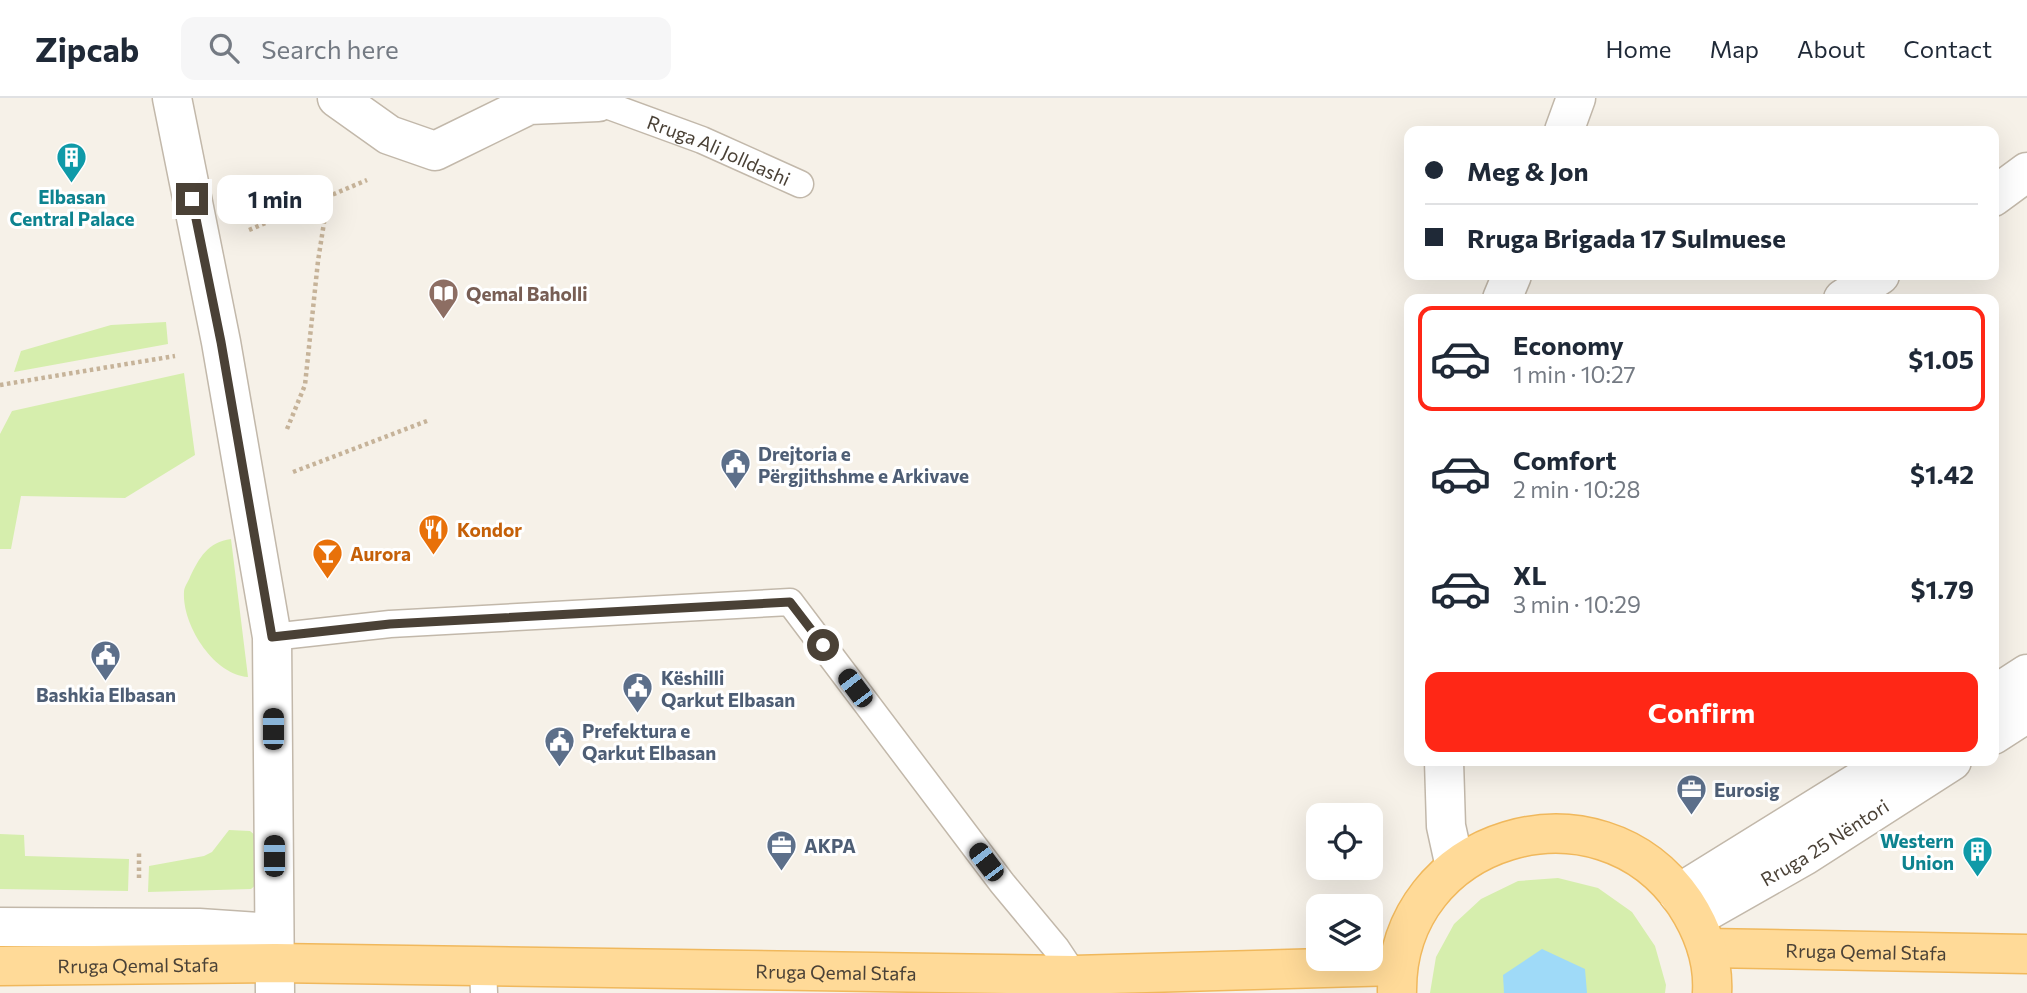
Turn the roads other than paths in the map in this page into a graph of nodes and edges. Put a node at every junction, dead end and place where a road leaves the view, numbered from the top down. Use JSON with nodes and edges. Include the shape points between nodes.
{"nodes":[{"id":1,"x":172,"y":98,"type":"edge"},
{"id":2,"x":337,"y":98,"type":"edge"},
{"id":3,"x":1576,"y":98,"type":"edge"},
{"id":4,"x":599,"y":100,"type":"edge"},
{"id":5,"x":1566,"y":126,"type":"edge"},
{"id":6,"x":2027,"y":172,"type":"edge"},
{"id":7,"x":800,"y":184,"type":"dead end"},
{"id":8,"x":1999,"y":193,"type":"edge"},
{"id":9,"x":1872,"y":280,"type":"edge"},
{"id":10,"x":1851,"y":294,"type":"edge"},
{"id":11,"x":272,"y":637,"type":"junction"},
{"id":12,"x":2027,"y":674,"type":"edge"},
{"id":13,"x":1999,"y":692,"type":"edge"},
{"id":14,"x":2027,"y":713,"type":"edge"},
{"id":15,"x":1999,"y":731,"type":"edge"},
{"id":16,"x":1444,"y":766,"type":"edge"},
{"id":17,"x":1884,"y":766,"type":"edge"},
{"id":18,"x":1944,"y":766,"type":"edge"},
{"id":19,"x":1455,"y":867,"type":"junction"},
{"id":20,"x":1693,"y":920,"type":"junction"},
{"id":21,"x":0,"y":928,"type":"edge"},
{"id":22,"x":2027,"y":954,"type":"edge"},
{"id":23,"x":275,"y":963,"type":"edge"},
{"id":24,"x":0,"y":966,"type":"edge"},
{"id":25,"x":1074,"y":975,"type":"junction"},
{"id":26,"x":484,"y":980,"type":"edge"},
{"id":27,"x":1397,"y":980,"type":"edge"},
{"id":28,"x":1712,"y":993,"type":"edge"}],
"edges":[{"from":1,"to":11,"type":"street","via":[[221,342]]},
{"from":2,"to":4,"type":"street","name":"Rruga Ali Jolldashi","via":[[389,135],[435,151],[529,105]]},
{"from":3,"to":5,"type":"street"},
{"from":4,"to":7,"type":"lane","name":"Rruga Ali Jolldashi"},
{"from":6,"to":8,"type":"street"},
{"from":9,"to":10,"type":"street"},
{"from":11,"to":23,"type":"street"},
{"from":11,"to":25,"type":"lane","via":[[390,624],[790,602]]},
{"from":12,"to":13,"type":"street"},
{"from":14,"to":15,"type":"street"},
{"from":16,"to":19,"type":"street","via":[[1446,826]]},
{"from":17,"to":20,"type":"street","name":"Rruga 25 Nëntori","via":[[1780,833]]},
{"from":18,"to":20,"type":"street","name":"Rruga 25 Nëntori"},
{"from":19,"to":20,"type":"main road","via":[[1510,839],[1573,834],[1603,841],[1657,871]]},
{"from":19,"to":27,"type":"main road","via":[[1423,901],[1402,944]]},
{"from":20,"to":22,"type":"main road","name":"Rruga Qemal Stafa"},
{"from":20,"to":28,"type":"main road"},
{"from":21,"to":23,"type":"street","via":[[199,928]]},
{"from":23,"to":24,"type":"main road","name":"Rruga Qemal Stafa"},
{"from":23,"to":26,"type":"main road","name":"Rruga Qemal Stafa"},
{"from":25,"to":26,"type":"main road","name":"Rruga Qemal Stafa"},
{"from":25,"to":27,"type":"main road","name":"Rruga Qemal Stafa"}]}
